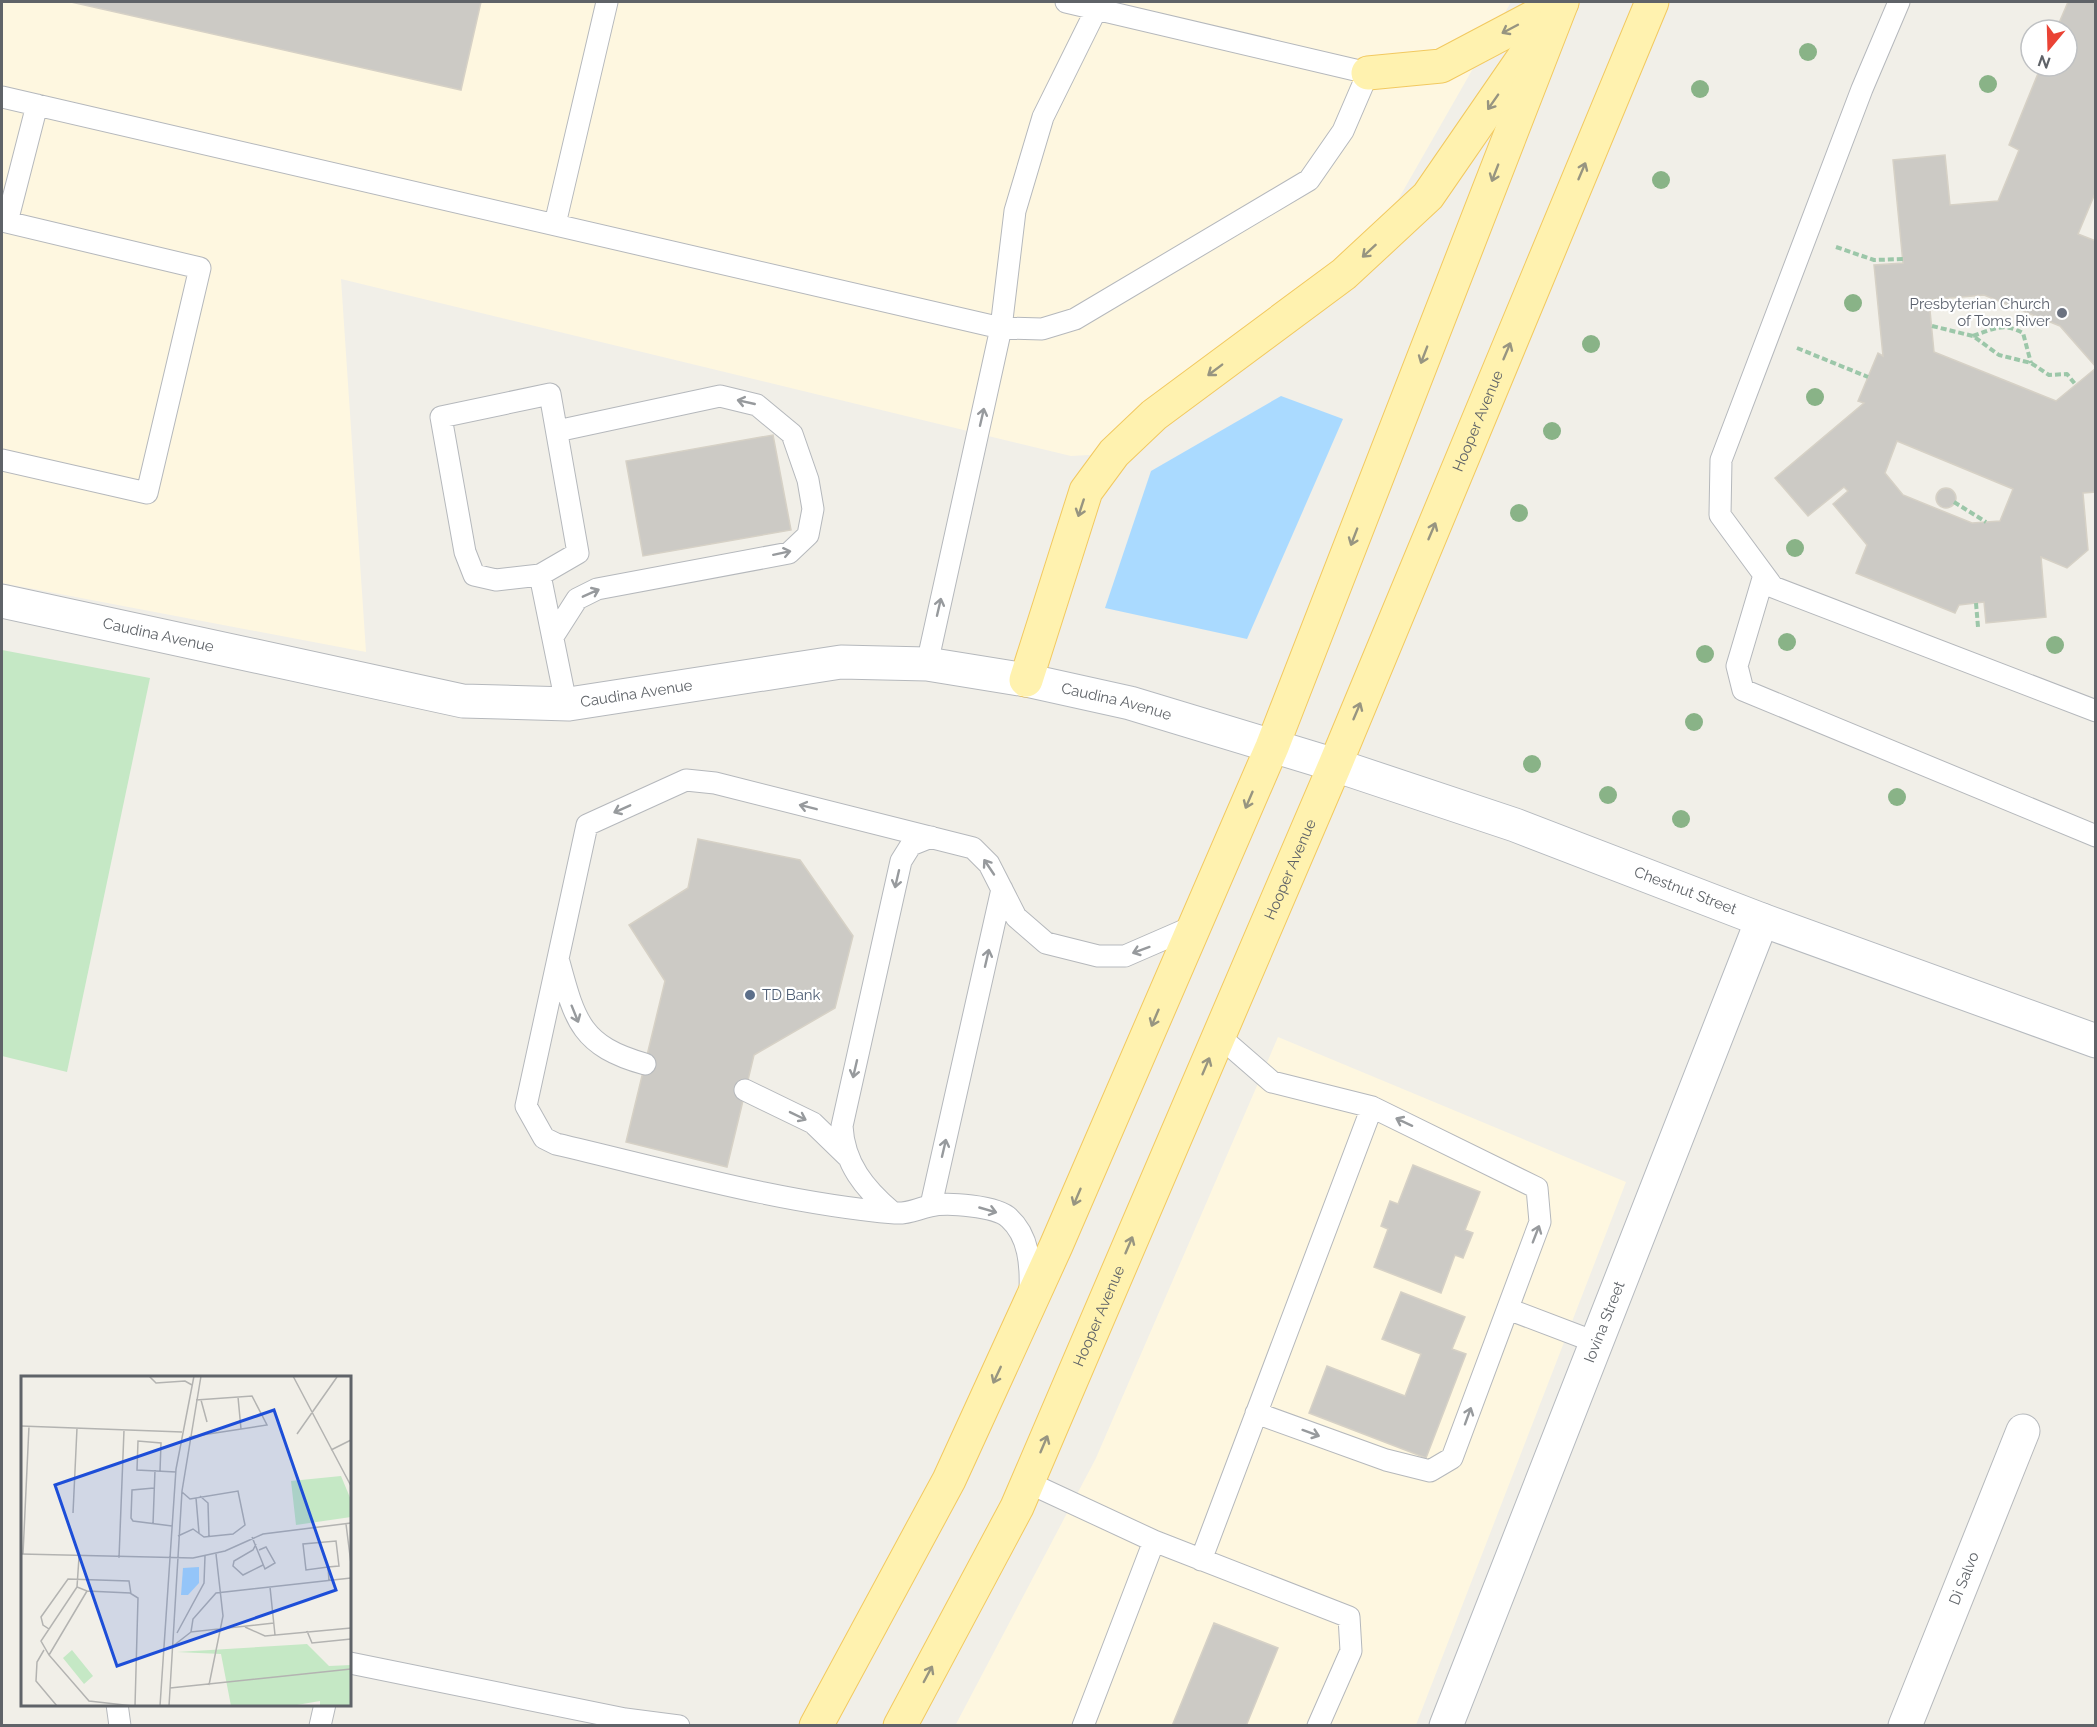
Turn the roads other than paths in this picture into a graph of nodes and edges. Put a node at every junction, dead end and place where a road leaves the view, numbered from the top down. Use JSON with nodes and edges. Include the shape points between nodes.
{"nodes":[{"id":1,"x":607,"y":2,"type":"edge"},
{"id":2,"x":1066,"y":2,"type":"edge"},
{"id":3,"x":1562,"y":2,"type":"edge"},
{"id":4,"x":1652,"y":2,"type":"edge"},
{"id":5,"x":1899,"y":2,"type":"edge"},
{"id":6,"x":1097,"y":5,"type":"edge"},
{"id":7,"x":1368,"y":74,"type":"junction"},
{"id":8,"x":2,"y":97,"type":"edge"},
{"id":9,"x":37,"y":105,"type":"junction"},
{"id":10,"x":4,"y":222,"type":"edge"},
{"id":11,"x":555,"y":224,"type":"junction"},
{"id":12,"x":1001,"y":328,"type":"junction"},
{"id":13,"x":557,"y":431,"type":"junction"},
{"id":14,"x":2,"y":459,"type":"edge"},
{"id":15,"x":540,"y":575,"type":"junction"},
{"id":16,"x":1764,"y":575,"type":"junction"},
{"id":17,"x":2,"y":601,"type":"edge"},
{"id":18,"x":554,"y":635,"type":"junction"},
{"id":19,"x":927,"y":664,"type":"junction"},
{"id":20,"x":1026,"y":680,"type":"junction"},
{"id":21,"x":566,"y":703,"type":"junction"},
{"id":22,"x":2096,"y":711,"type":"edge"},
{"id":23,"x":1272,"y":747,"type":"junction"},
{"id":24,"x":1335,"y":765,"type":"junction"},
{"id":25,"x":2096,"y":836,"type":"edge"},
{"id":26,"x":931,"y":837,"type":"junction"},
{"id":27,"x":1002,"y":889,"type":"junction"},
{"id":28,"x":1762,"y":920,"type":"junction"},
{"id":29,"x":1194,"y":926,"type":"junction"},
{"id":30,"x":558,"y":958,"type":"junction"},
{"id":31,"x":1219,"y":1036,"type":"junction"},
{"id":32,"x":2096,"y":1041,"type":"edge"},
{"id":33,"x":645,"y":1064,"type":"dead end"},
{"id":34,"x":745,"y":1090,"type":"dead end"},
{"id":35,"x":1372,"y":1107,"type":"junction"},
{"id":36,"x":847,"y":1156,"type":"junction"},
{"id":37,"x":931,"y":1205,"type":"junction"},
{"id":38,"x":892,"y":1212,"type":"junction"},
{"id":39,"x":1029,"y":1306,"type":"junction"},
{"id":40,"x":1508,"y":1309,"type":"junction"},
{"id":41,"x":1595,"y":1342,"type":"junction"},
{"id":42,"x":1257,"y":1413,"type":"junction"},
{"id":43,"x":2023,"y":1431,"type":"dead end"},
{"id":44,"x":1027,"y":1482,"type":"junction"},
{"id":45,"x":1154,"y":1541,"type":"junction"},
{"id":46,"x":1201,"y":1560,"type":"junction"},
{"id":47,"x":351,"y":1663,"type":"edge"},
{"id":48,"x":117,"y":1706,"type":"edge"},
{"id":49,"x":325,"y":1706,"type":"edge"},
{"id":50,"x":624,"y":1722,"type":"edge"},
{"id":51,"x":120,"y":1725,"type":"edge"},
{"id":52,"x":320,"y":1725,"type":"edge"},
{"id":53,"x":679,"y":1725,"type":"edge"},
{"id":54,"x":816,"y":1725,"type":"edge"},
{"id":55,"x":900,"y":1725,"type":"edge"},
{"id":56,"x":1083,"y":1725,"type":"edge"},
{"id":57,"x":1318,"y":1725,"type":"edge"},
{"id":58,"x":1446,"y":1725,"type":"edge"},
{"id":59,"x":1905,"y":1725,"type":"edge"}],
"edges":[{"from":1,"to":11,"type":"lane"},
{"from":2,"to":6,"type":"lane"},
{"from":3,"to":7,"type":"main road","one_way":true,"via":[[1441,66]]},
{"from":3,"to":20,"type":"main road","one_way":true,"via":[[1428,196],[1344,274],[1154,415],[1114,453],[1086,491]]},
{"from":3,"to":23,"type":"main road","one_way":true},
{"from":24,"to":4,"type":"main road","name":"Hooper Avenue","one_way":true},
{"from":5,"to":16,"type":"lane","via":[[1721,460],[1720,515]]},
{"from":6,"to":7,"type":"lane"},
{"from":6,"to":12,"type":"lane","via":[[1043,117],[1015,211]]},
{"from":7,"to":12,"type":"lane","via":[[1343,130],[1309,180],[1075,319],[1042,329]]},
{"from":8,"to":9,"type":"lane"},
{"from":9,"to":10,"type":"lane"},
{"from":9,"to":11,"type":"lane"},
{"from":10,"to":14,"type":"lane","via":[[200,267],[147,493]]},
{"from":11,"to":12,"type":"lane"},
{"from":19,"to":12,"type":"lane","one_way":true},
{"from":13,"to":15,"type":"lane","via":[[578,553]]},
{"from":13,"to":15,"type":"lane","via":[[550,394],[441,417],[465,552],[474,575],[496,580]]},
{"from":18,"to":13,"type":"lane","one_way":true,"via":[[577,599],[597,589],[789,553],[808,535],[813,509],[808,480],[792,434],[757,405],[720,396]]},
{"from":15,"to":18,"type":"lane"},
{"from":16,"to":22,"type":"lane","via":[[1773,587]]},
{"from":16,"to":25,"type":"lane","via":[[1737,666],[1743,690]]},
{"from":17,"to":21,"type":"street","name":"Caudina Avenue","via":[[463,701]]},
{"from":18,"to":21,"type":"lane"},
{"from":19,"to":20,"type":"street","name":"Caudina Avenue"},
{"from":19,"to":21,"type":"street","name":"Caudina Avenue","via":[[841,662]]},
{"from":20,"to":23,"type":"street","name":"Caudina Avenue","via":[[1130,703]]},
{"from":23,"to":24,"type":"street","name":"Chestnut Street"},
{"from":23,"to":29,"type":"main road","one_way":true},
{"from":24,"to":28,"type":"street","name":"Chestnut Street","via":[[1515,825]]},
{"from":24,"to":31,"type":"main road","name":"Hooper Avenue"},
{"from":27,"to":26,"type":"lane","one_way":true,"via":[[989,864],[973,848]]},
{"from":26,"to":30,"type":"lane","one_way":true,"via":[[715,783],[686,780],[586,825]]},
{"from":26,"to":36,"type":"lane","one_way":true,"via":[[911,844],[901,861],[842,1126]]},
{"from":29,"to":27,"type":"lane","one_way":true,"via":[[1125,956],[1098,957],[1046,944],[1016,917]]},
{"from":37,"to":27,"type":"lane","one_way":true},
{"from":28,"to":32,"type":"street","name":"Chestnut Street"},
{"from":28,"to":41,"type":"street","name":"Iovina Street"},
{"from":29,"to":39,"type":"main road","one_way":true},
{"from":30,"to":33,"type":"lane","one_way":true,"via":[[578,1024],[595,1042]]},
{"from":30,"to":38,"type":"lane","via":[[526,1106],[544,1138],[556,1144],[825,1205]]},
{"from":31,"to":35,"type":"lane","via":[[1272,1082]]},
{"from":44,"to":31,"type":"main road","name":"Hooper Avenue","one_way":true},
{"from":34,"to":36,"type":"lane","one_way":true,"via":[[813,1124]]},
{"from":40,"to":35,"type":"lane","one_way":true,"via":[[1540,1222],[1537,1188]]},
{"from":35,"to":42,"type":"lane"},
{"from":36,"to":38,"type":"lane","via":[[872,1195]]},
{"from":37,"to":38,"type":"lane","via":[[910,1214]]},
{"from":37,"to":39,"type":"lane","one_way":true,"via":[[985,1208],[1009,1217],[1024,1238],[1031,1269]]},
{"from":39,"to":54,"type":"main road","one_way":true,"via":[[949,1480]]},
{"from":40,"to":41,"type":"lane"},
{"from":42,"to":40,"type":"lane","one_way":true,"via":[[1386,1460],[1430,1471],[1452,1458]]},
{"from":41,"to":58,"type":"street","name":"Iovina Street"},
{"from":42,"to":46,"type":"lane"},
{"from":43,"to":59,"type":"street","name":"Di Salvo"},
{"from":44,"to":45,"type":"lane"},
{"from":55,"to":44,"type":"main road","name":"Hooper Avenue","one_way":true},
{"from":45,"to":46,"type":"lane"},
{"from":45,"to":56,"type":"lane"},
{"from":46,"to":57,"type":"lane","via":[[1348,1617],[1351,1651]]},
{"from":47,"to":50,"type":"lane"},
{"from":48,"to":51,"type":"lane"},
{"from":49,"to":52,"type":"lane"},
{"from":50,"to":53,"type":"lane"}]}
